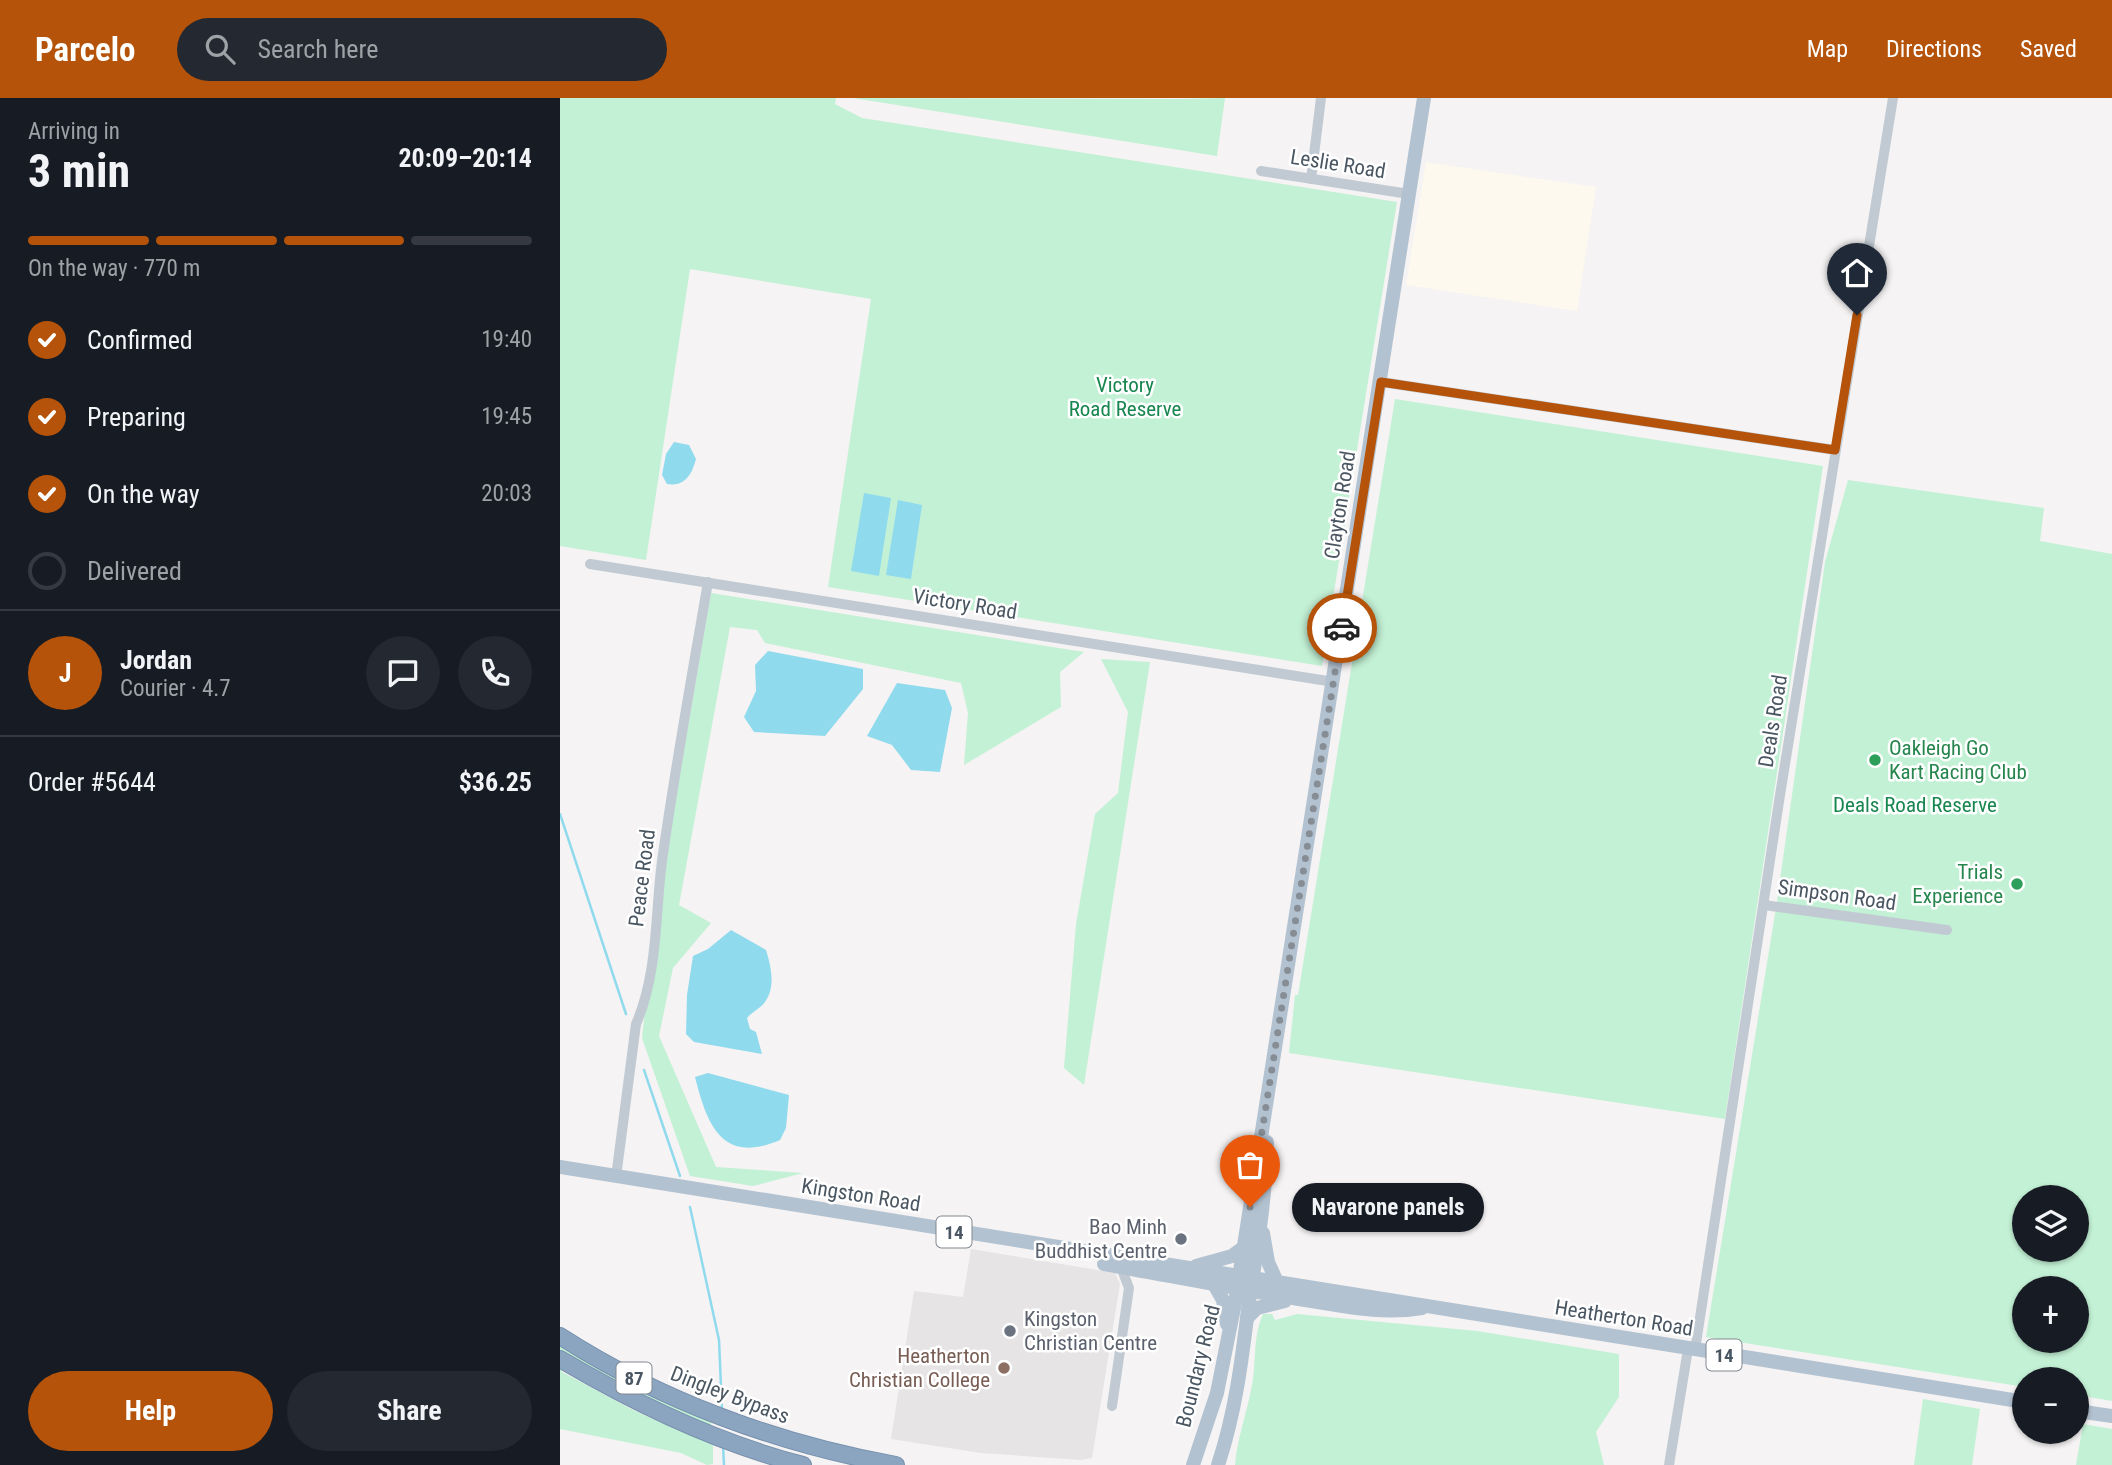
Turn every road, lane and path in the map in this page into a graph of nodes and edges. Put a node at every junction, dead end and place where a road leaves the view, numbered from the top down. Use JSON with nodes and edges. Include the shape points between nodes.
{"nodes":[{"id":1,"x":1321,"y":98,"type":"edge"},
{"id":2,"x":1424,"y":98,"type":"edge"},
{"id":3,"x":1893,"y":98,"type":"edge"},
{"id":4,"x":1261,"y":171,"type":"dead end"},
{"id":5,"x":1311,"y":178,"type":"junction"},
{"id":6,"x":1409,"y":194,"type":"junction"},
{"id":7,"x":1381,"y":382,"type":"junction"},
{"id":8,"x":1835,"y":450,"type":"junction"},
{"id":9,"x":590,"y":564,"type":"dead end"},
{"id":10,"x":708,"y":582,"type":"junction"},
{"id":11,"x":1334,"y":682,"type":"junction"},
{"id":12,"x":1764,"y":905,"type":"junction"},
{"id":13,"x":1947,"y":930,"type":"dead end"},
{"id":14,"x":560,"y":1167,"type":"edge"},
{"id":15,"x":560,"y":1175,"type":"edge"},
{"id":16,"x":615,"y":1180,"type":"junction"},
{"id":17,"x":1258,"y":1211,"type":"junction"},
{"id":18,"x":1243,"y":1248,"type":"junction"},
{"id":19,"x":1121,"y":1267,"type":"junction"},
{"id":20,"x":1184,"y":1267,"type":"junction"},
{"id":21,"x":1148,"y":1273,"type":"junction"},
{"id":22,"x":1277,"y":1282,"type":"junction"},
{"id":23,"x":1245,"y":1284,"type":"junction"},
{"id":24,"x":1215,"y":1286,"type":"junction"},
{"id":25,"x":1129,"y":1288,"type":"junction"},
{"id":26,"x":1307,"y":1300,"type":"junction"},
{"id":27,"x":1423,"y":1308,"type":"junction"},
{"id":28,"x":1247,"y":1318,"type":"junction"},
{"id":29,"x":560,"y":1336,"type":"edge"},
{"id":30,"x":1228,"y":1343,"type":"junction"},
{"id":31,"x":1691,"y":1349,"type":"junction"},
{"id":32,"x":560,"y":1359,"type":"edge"},
{"id":33,"x":2012,"y":1400,"type":"edge"},
{"id":34,"x":1112,"y":1406,"type":"dead end"},
{"id":35,"x":2089,"y":1413,"type":"edge"},
{"id":36,"x":2112,"y":1416,"type":"edge"},
{"id":37,"x":1228,"y":1431,"type":"junction"},
{"id":38,"x":1193,"y":1464,"type":"edge"},
{"id":39,"x":803,"y":1465,"type":"edge"},
{"id":40,"x":896,"y":1465,"type":"edge"},
{"id":41,"x":1218,"y":1465,"type":"edge"},
{"id":42,"x":1230,"y":1465,"type":"edge"},
{"id":43,"x":1669,"y":1465,"type":"edge"}],
"edges":[{"from":1,"to":5,"type":"street"},
{"from":2,"to":6,"type":"main road","name":"Clayton Road"},
{"from":3,"to":8,"type":"street","name":"Deals Road"},
{"from":4,"to":5,"type":"street","name":"Leslie Road"},
{"from":5,"to":6,"type":"street","name":"Leslie Road"},
{"from":6,"to":7,"type":"main road","name":"Clayton Road"},
{"from":7,"to":8,"type":"street"},
{"from":7,"to":11,"type":"main road","name":"Clayton Road"},
{"from":8,"to":12,"type":"street","name":"Deals Road"},
{"from":9,"to":10,"type":"street","name":"Victory Road"},
{"from":10,"to":11,"type":"street","name":"Victory Road"},
{"from":10,"to":16,"type":"street","name":"Peace Road"},
{"from":11,"to":17,"type":"main road","name":"Clayton Road","via":[[1271,1085]]},
{"from":12,"to":13,"type":"street","name":"Simpson Road"},
{"from":12,"to":31,"type":"street","name":"Deals Road"},
{"from":14,"to":16,"type":"main road","name":"Kingston Road","number":"14"},
{"from":15,"to":16,"type":"main road","name":"Kingston Road","number":"14"},
{"from":16,"to":19,"type":"main road","name":"Kingston Road","number":"14"},
{"from":16,"to":20,"type":"main road","name":"Kingston Road","number":"14"},
{"from":17,"to":18,"type":"main road","name":"Clayton Road"},
{"from":17,"to":22,"type":"main road","via":[[1268,1262]]},
{"from":17,"to":23,"type":"main road","name":"Clayton Road"},
{"from":18,"to":20,"type":"main road","via":[[1227,1258]]},
{"from":18,"to":23,"type":"main road","name":"Clayton Road"},
{"from":19,"to":21,"type":"main road","name":"Kingston Road","number":"14"},
{"from":19,"to":25,"type":"street"},
{"from":20,"to":23,"type":"main road","name":"Kingston Road","number":"14"},
{"from":21,"to":24,"type":"main road","name":"Kingston Road","number":"14"},
{"from":21,"to":25,"type":"street","via":[[1136,1278]]},
{"from":22,"to":23,"type":"main road","name":"Heatherton Road","number":"14"},
{"from":22,"to":27,"type":"main road","name":"Heatherton Road","number":"14","via":[[1404,1301]]},
{"from":23,"to":24,"type":"main road","name":"Kingston Road","number":"14"},
{"from":23,"to":26,"type":"main road","name":"Heatherton Road","number":"14"},
{"from":23,"to":28,"type":"main road","name":"Boundary Road"},
{"from":23,"to":30,"type":"main road","name":"Boundary Road"},
{"from":24,"to":30,"type":"main road","via":[[1224,1303]]},
{"from":25,"to":34,"type":"street"},
{"from":26,"to":27,"type":"main road","name":"Heatherton Road","number":"14","via":[[1396,1313]]},
{"from":26,"to":28,"type":"main road","via":[[1265,1305]]},
{"from":27,"to":31,"type":"main road","name":"Heatherton Road","number":"14"},
{"from":28,"to":37,"type":"main road","name":"Boundary Road"},
{"from":29,"to":40,"type":"highway","name":"Dingley Bypass","number":"87","via":[[634,1378],[712,1413],[820,1449]]},
{"from":30,"to":38,"type":"main road","name":"Boundary Road","via":[[1212,1411]]},
{"from":31,"to":33,"type":"main road","name":"Heatherton Road","number":"14"},
{"from":31,"to":43,"type":"street","name":"Deals Road"},
{"from":32,"to":39,"type":"highway","name":"Dingley Bypass","number":"87","via":[[708,1433]]},
{"from":35,"to":36,"type":"main road"},
{"from":37,"to":41,"type":"main road","name":"Boundary Road"},
{"from":37,"to":42,"type":"main road"}]}
